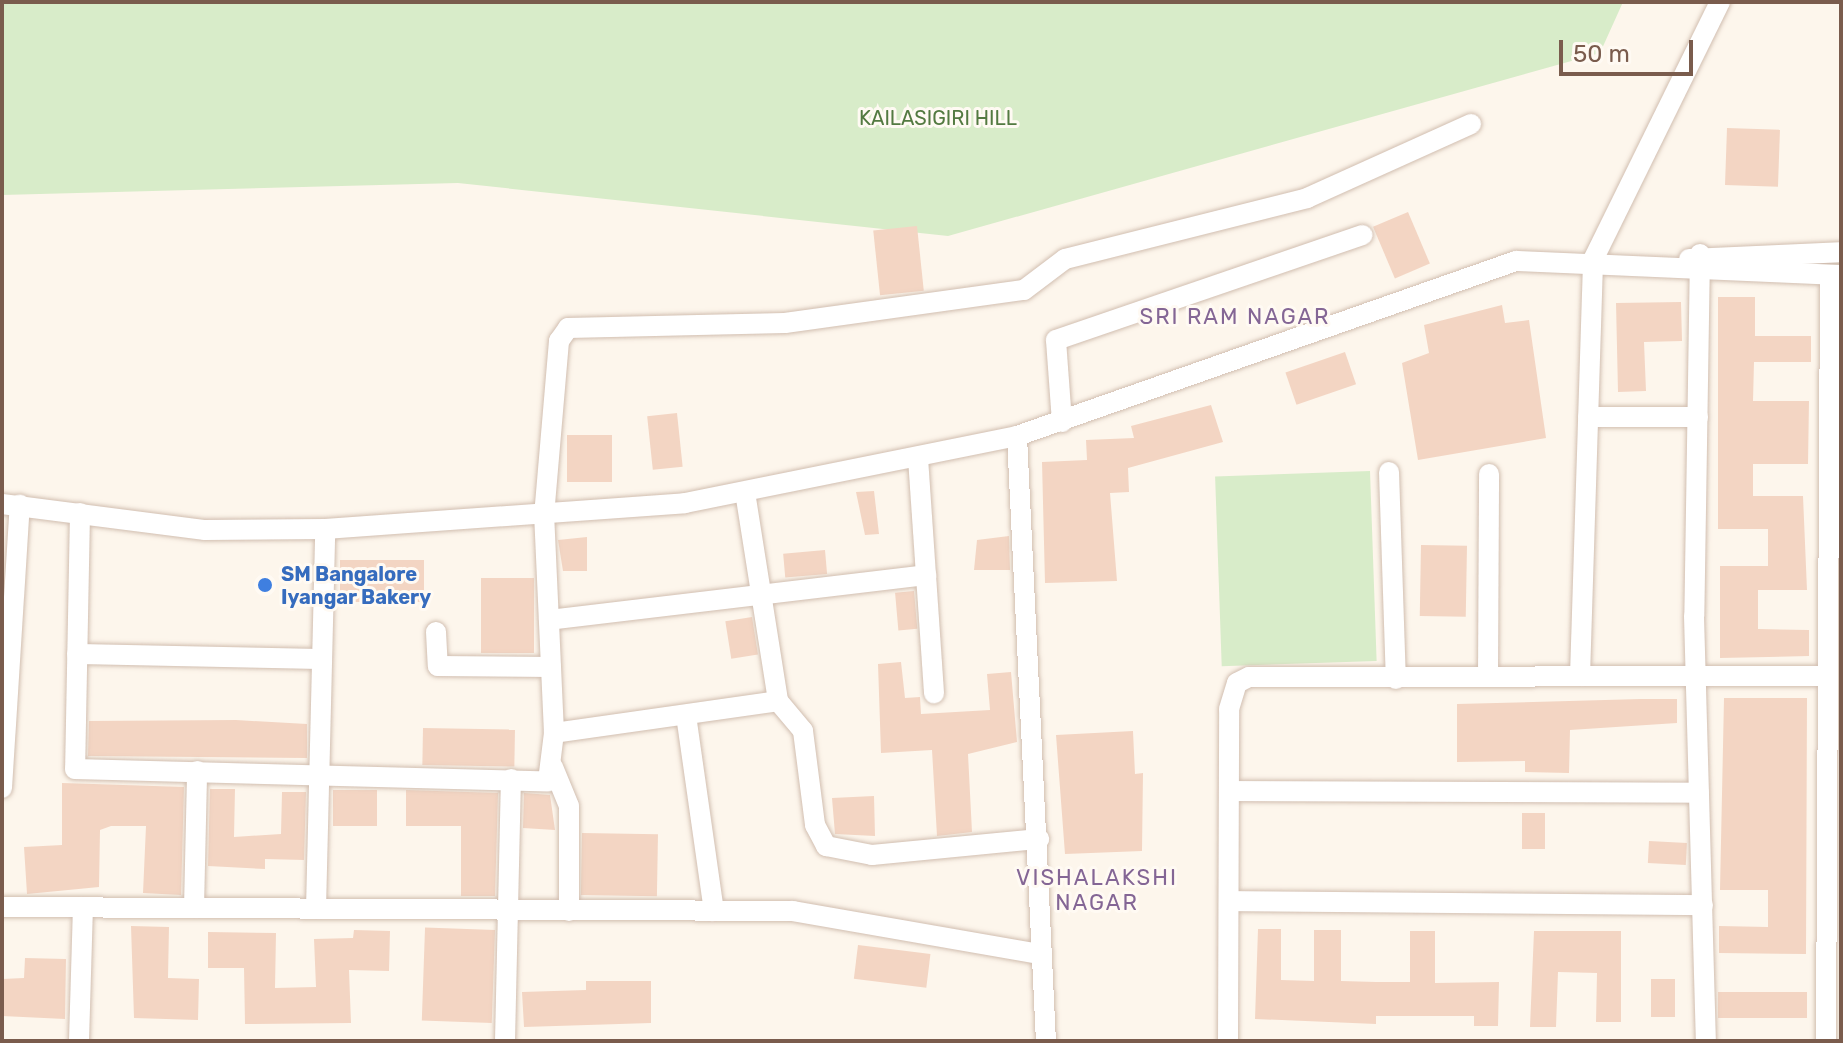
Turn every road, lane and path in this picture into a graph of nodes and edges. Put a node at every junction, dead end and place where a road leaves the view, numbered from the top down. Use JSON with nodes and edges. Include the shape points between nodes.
{"nodes":[{"id":1,"x":1720,"y":2,"type":"edge"},
{"id":2,"x":1471,"y":124,"type":"dead end"},
{"id":3,"x":1363,"y":235,"type":"dead end"},
{"id":4,"x":1841,"y":252,"type":"edge"},
{"id":5,"x":1593,"y":260,"type":"junction"},
{"id":6,"x":1700,"y":264,"type":"junction"},
{"id":7,"x":1835,"y":275,"type":"edge"},
{"id":8,"x":1588,"y":417,"type":"junction"},
{"id":9,"x":1698,"y":417,"type":"junction"},
{"id":10,"x":1062,"y":422,"type":"junction"},
{"id":11,"x":1017,"y":436,"type":"junction"},
{"id":12,"x":918,"y":458,"type":"junction"},
{"id":13,"x":1389,"y":472,"type":"dead end"},
{"id":14,"x":1489,"y":474,"type":"dead end"},
{"id":15,"x":745,"y":492,"type":"junction"},
{"id":16,"x":11,"y":505,"type":"edge"},
{"id":17,"x":80,"y":513,"type":"junction"},
{"id":18,"x":544,"y":516,"type":"junction"},
{"id":19,"x":325,"y":529,"type":"junction"},
{"id":20,"x":926,"y":575,"type":"junction"},
{"id":21,"x":761,"y":596,"type":"junction"},
{"id":22,"x":549,"y":620,"type":"junction"},
{"id":23,"x":7,"y":624,"type":"edge"},
{"id":24,"x":436,"y":632,"type":"dead end"},
{"id":25,"x":77,"y":654,"type":"junction"},
{"id":26,"x":322,"y":659,"type":"junction"},
{"id":27,"x":551,"y":667,"type":"junction"},
{"id":28,"x":1696,"y":675,"type":"junction"},
{"id":29,"x":1580,"y":676,"type":"junction"},
{"id":30,"x":1828,"y":676,"type":"junction"},
{"id":31,"x":1488,"y":677,"type":"junction"},
{"id":32,"x":1396,"y":679,"type":"junction"},
{"id":33,"x":934,"y":693,"type":"dead end"},
{"id":34,"x":778,"y":701,"type":"junction"},
{"id":35,"x":686,"y":715,"type":"junction"},
{"id":36,"x":554,"y":733,"type":"junction"},
{"id":37,"x":553,"y":767,"type":"junction"},
{"id":38,"x":197,"y":771,"type":"junction"},
{"id":39,"x":319,"y":773,"type":"junction"},
{"id":40,"x":511,"y":779,"type":"junction"},
{"id":41,"x":2,"y":788,"type":"edge"},
{"id":42,"x":1230,"y":791,"type":"junction"},
{"id":43,"x":1699,"y":793,"type":"junction"},
{"id":44,"x":1039,"y":839,"type":"junction"},
{"id":45,"x":1229,"y":901,"type":"junction"},
{"id":46,"x":1703,"y":905,"type":"junction"},
{"id":47,"x":2,"y":907,"type":"edge"},
{"id":48,"x":83,"y":907,"type":"junction"},
{"id":49,"x":194,"y":908,"type":"junction"},
{"id":50,"x":316,"y":909,"type":"junction"},
{"id":51,"x":506,"y":910,"type":"junction"},
{"id":52,"x":569,"y":911,"type":"junction"},
{"id":53,"x":714,"y":911,"type":"junction"},
{"id":54,"x":1040,"y":954,"type":"junction"},
{"id":55,"x":79,"y":1041,"type":"edge"},
{"id":56,"x":505,"y":1041,"type":"edge"},
{"id":57,"x":1046,"y":1041,"type":"edge"},
{"id":58,"x":1228,"y":1041,"type":"edge"},
{"id":59,"x":1706,"y":1041,"type":"edge"},
{"id":60,"x":1826,"y":1041,"type":"edge"}],
"edges":[{"from":1,"to":5,"type":"street","via":[[1630,197]]},
{"from":2,"to":18,"type":"street","via":[[1307,198],[1065,259],[1024,290],[785,323],[568,328],[559,341]]},
{"from":3,"to":10,"type":"street","via":[[1056,340]]},
{"from":4,"to":6,"type":"street"},
{"from":5,"to":6,"type":"street"},
{"from":5,"to":8,"type":"street"},
{"from":5,"to":10,"type":"street","via":[[1516,261]]},
{"from":6,"to":7,"type":"street"},
{"from":6,"to":9,"type":"street"},
{"from":7,"to":30,"type":"street"},
{"from":8,"to":9,"type":"street"},
{"from":8,"to":29,"type":"street"},
{"from":9,"to":28,"type":"street"},
{"from":10,"to":11,"type":"street"},
{"from":11,"to":12,"type":"street"},
{"from":11,"to":44,"type":"street"},
{"from":12,"to":15,"type":"street"},
{"from":12,"to":20,"type":"street"},
{"from":13,"to":32,"type":"street"},
{"from":14,"to":31,"type":"street"},
{"from":15,"to":18,"type":"street"},
{"from":15,"to":21,"type":"street"},
{"from":16,"to":17,"type":"street"},
{"from":16,"to":23,"type":"street"},
{"from":17,"to":19,"type":"street","via":[[205,530]]},
{"from":17,"to":25,"type":"street"},
{"from":18,"to":19,"type":"street"},
{"from":18,"to":22,"type":"street"},
{"from":19,"to":26,"type":"street"},
{"from":20,"to":21,"type":"street"},
{"from":20,"to":33,"type":"street"},
{"from":21,"to":22,"type":"street"},
{"from":21,"to":34,"type":"street"},
{"from":22,"to":27,"type":"street"},
{"from":23,"to":41,"type":"street"},
{"from":24,"to":27,"type":"street","via":[[438,666]]},
{"from":25,"to":26,"type":"street"},
{"from":25,"to":38,"type":"street","via":[[75,769]]},
{"from":26,"to":39,"type":"street"},
{"from":27,"to":36,"type":"street"},
{"from":28,"to":29,"type":"street"},
{"from":28,"to":30,"type":"street"},
{"from":28,"to":43,"type":"street"},
{"from":29,"to":31,"type":"street"},
{"from":30,"to":60,"type":"street"},
{"from":31,"to":32,"type":"street"},
{"from":32,"to":42,"type":"street","via":[[1237,683],[1229,709]]},
{"from":34,"to":35,"type":"street"},
{"from":34,"to":44,"type":"street","via":[[803,731],[815,825],[826,846],[872,855]]},
{"from":35,"to":36,"type":"street"},
{"from":35,"to":53,"type":"street"},
{"from":36,"to":37,"type":"street"},
{"from":37,"to":40,"type":"street","via":[[548,781]]},
{"from":37,"to":52,"type":"street","via":[[569,806]]},
{"from":38,"to":39,"type":"street"},
{"from":38,"to":49,"type":"street"},
{"from":39,"to":40,"type":"street"},
{"from":39,"to":50,"type":"street"},
{"from":40,"to":51,"type":"street"},
{"from":42,"to":43,"type":"street"},
{"from":42,"to":45,"type":"street"},
{"from":43,"to":46,"type":"street"},
{"from":44,"to":54,"type":"street"},
{"from":45,"to":46,"type":"street"},
{"from":45,"to":58,"type":"street"},
{"from":46,"to":59,"type":"street"},
{"from":47,"to":48,"type":"street"},
{"from":48,"to":49,"type":"street"},
{"from":48,"to":55,"type":"street"},
{"from":49,"to":50,"type":"street"},
{"from":50,"to":51,"type":"street"},
{"from":51,"to":52,"type":"street"},
{"from":51,"to":56,"type":"street"},
{"from":52,"to":53,"type":"street"},
{"from":53,"to":54,"type":"street","via":[[793,911]]},
{"from":54,"to":57,"type":"street"}]}
